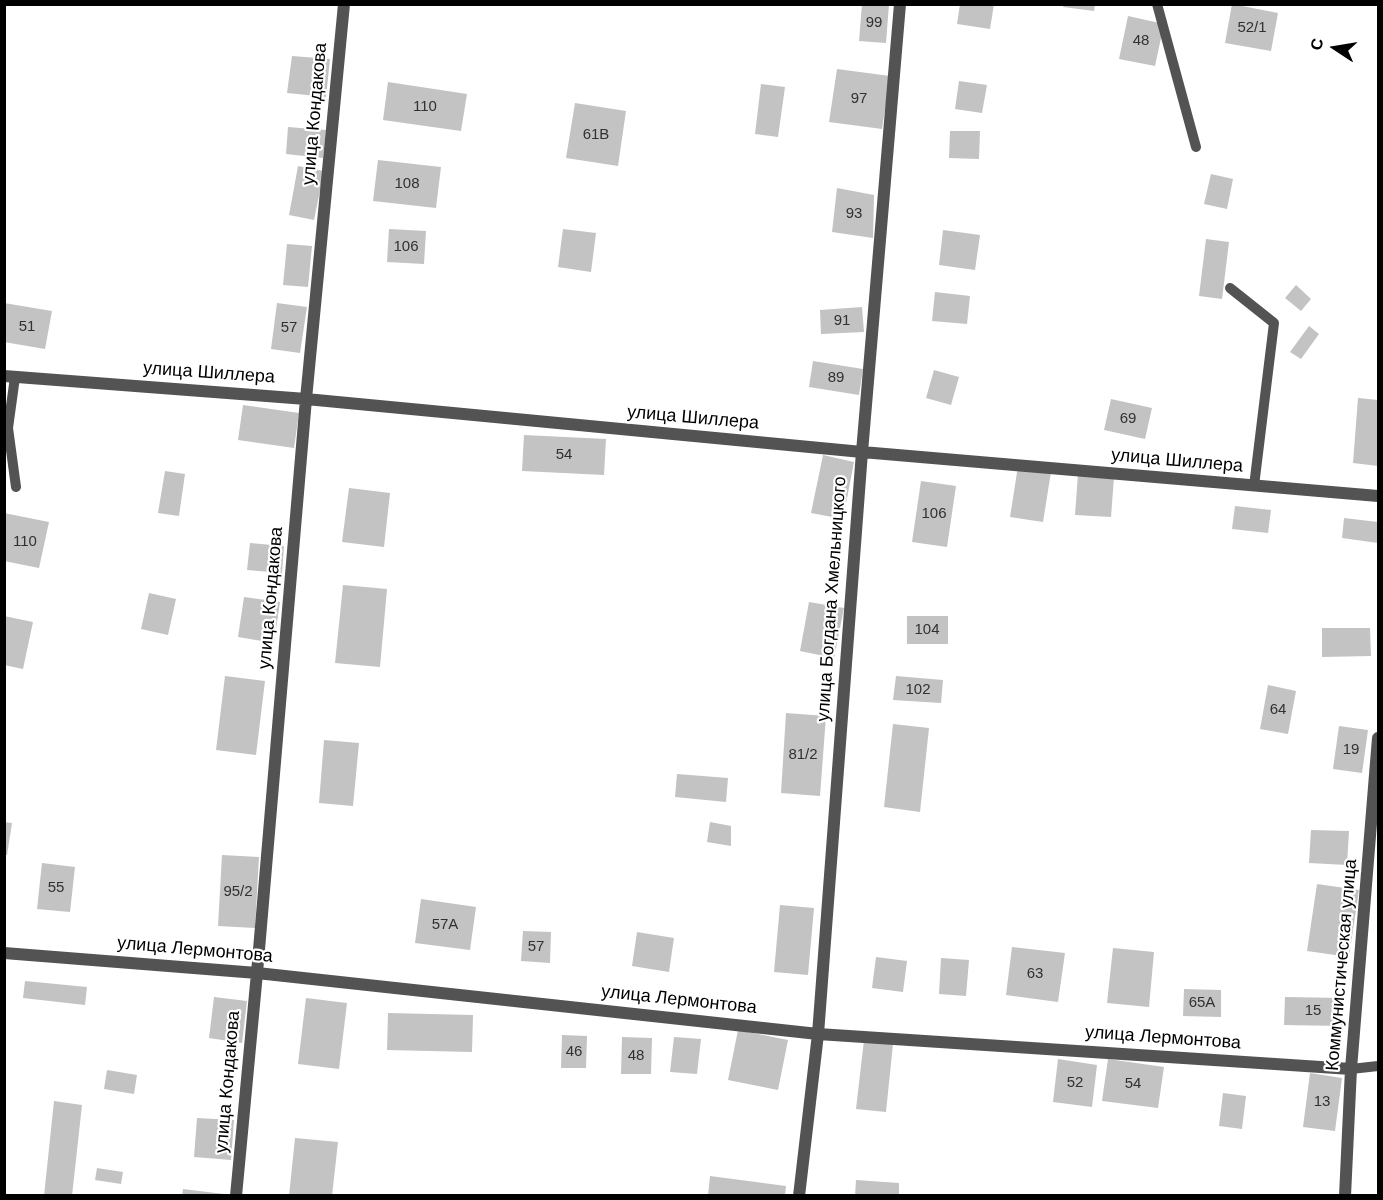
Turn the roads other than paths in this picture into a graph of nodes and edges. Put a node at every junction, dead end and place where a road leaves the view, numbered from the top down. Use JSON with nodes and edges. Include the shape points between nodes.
{"nodes":[{"id":1,"x":344,"y":4,"type":"edge"},
{"id":2,"x":900,"y":4,"type":"edge"},
{"id":3,"x":1157,"y":4,"type":"edge"},
{"id":4,"x":1196,"y":147,"type":"dead end"},
{"id":5,"x":1230,"y":288,"type":"dead end"},
{"id":6,"x":10,"y":377,"type":"edge"},
{"id":7,"x":306,"y":399,"type":"junction"},
{"id":8,"x":862,"y":452,"type":"junction"},
{"id":9,"x":1254,"y":486,"type":"junction"},
{"id":10,"x":16,"y":487,"type":"dead end"},
{"id":11,"x":1378,"y":496,"type":"edge"},
{"id":12,"x":1378,"y":738,"type":"edge"},
{"id":13,"x":4,"y":953,"type":"edge"},
{"id":14,"x":256,"y":973,"type":"junction"},
{"id":15,"x":818,"y":1034,"type":"junction"},
{"id":16,"x":1378,"y":1066,"type":"edge"},
{"id":17,"x":1351,"y":1069,"type":"junction"},
{"id":18,"x":236,"y":1196,"type":"edge"},
{"id":19,"x":799,"y":1196,"type":"edge"},
{"id":20,"x":1346,"y":1196,"type":"edge"}],
"edges":[{"from":1,"to":7,"type":"street","name":"улица Кондакова"},
{"from":2,"to":8,"type":"street","name":"улица Богдана Хмельницкого"},
{"from":3,"to":4,"type":"lane"},
{"from":5,"to":9,"type":"lane","via":[[1274,323]]},
{"from":6,"to":7,"type":"street","name":"улица Шиллера"},
{"from":6,"to":10,"type":"lane","via":[[8,428]]},
{"from":7,"to":8,"type":"street","name":"улица Шиллера"},
{"from":7,"to":14,"type":"street","name":"улица Кондакова"},
{"from":8,"to":9,"type":"street","name":"улица Шиллера"},
{"from":8,"to":15,"type":"street","name":"улица Богдана Хмельницкого"},
{"from":9,"to":11,"type":"street","name":"улица Шиллера"},
{"from":12,"to":17,"type":"street","name":"Коммунистическая улица"},
{"from":13,"to":14,"type":"street","name":"улица Лермонтова"},
{"from":14,"to":15,"type":"street","name":"улица Лермонтова"},
{"from":14,"to":18,"type":"street","name":"улица Кондакова"},
{"from":15,"to":17,"type":"street","name":"улица Лермонтова"},
{"from":15,"to":19,"type":"street","name":"улица Богдана Хмельницкого"},
{"from":16,"to":17,"type":"lane"},
{"from":17,"to":20,"type":"street","name":"Коммунистическая улица"}]}
